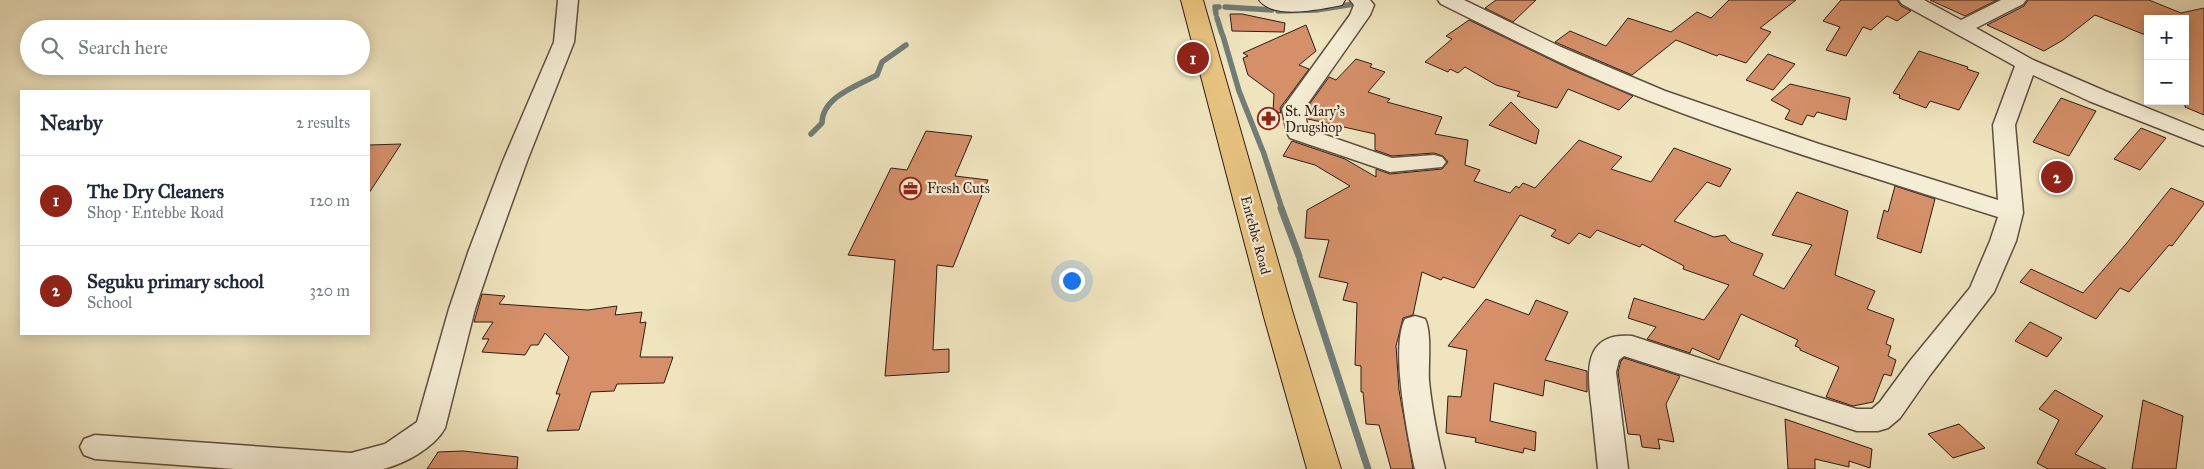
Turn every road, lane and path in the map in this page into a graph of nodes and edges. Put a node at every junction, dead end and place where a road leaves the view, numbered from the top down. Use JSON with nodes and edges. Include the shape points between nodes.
{"nodes":[{"id":1,"x":568,"y":0,"type":"edge"},
{"id":2,"x":1192,"y":0,"type":"edge"},
{"id":3,"x":1270,"y":0,"type":"edge"},
{"id":4,"x":1334,"y":0,"type":"edge"},
{"id":5,"x":1360,"y":0,"type":"edge"},
{"id":6,"x":1448,"y":0,"type":"edge"},
{"id":7,"x":1909,"y":0,"type":"edge"},
{"id":8,"x":2016,"y":0,"type":"edge"},
{"id":9,"x":1961,"y":28,"type":"junction"},
{"id":10,"x":2026,"y":64,"type":"junction"},
{"id":11,"x":2204,"y":139,"type":"edge"},
{"id":12,"x":1434,"y":162,"type":"dead end"},
{"id":13,"x":2011,"y":213,"type":"junction"},
{"id":14,"x":1415,"y":326,"type":"dead end"},
{"id":15,"x":95,"y":447,"type":"dead end"},
{"id":16,"x":1324,"y":469,"type":"edge"},
{"id":17,"x":1430,"y":469,"type":"edge"},
{"id":18,"x":1613,"y":469,"type":"edge"}],
"edges":[{"from":1,"to":15,"type":"street","via":[[564,42],[482,250],[462,309],[430,428],[394,454],[351,465]]},
{"from":2,"to":16,"type":"main road","name":"Entebbe Road"},
{"from":3,"to":4,"type":"main road","via":[[1290,6]]},
{"from":5,"to":12,"type":"street","via":[[1364,4],[1360,15],[1293,109],[1298,133],[1390,165]]},
{"from":6,"to":13,"type":"street","via":[[1554,52],[1657,96]]},
{"from":7,"to":9,"type":"street"},
{"from":8,"to":9,"type":"street"},
{"from":9,"to":10,"type":"street"},
{"from":10,"to":11,"type":"street"},
{"from":10,"to":13,"type":"street","via":[[2004,125]]},
{"from":13,"to":18,"type":"street","via":[[1982,292],[1890,410],[1878,420],[1857,420],[1812,407],[1632,346],[1619,345],[1606,355],[1602,372]]},
{"from":14,"to":17,"type":"street","via":[[1415,400]]}]}
